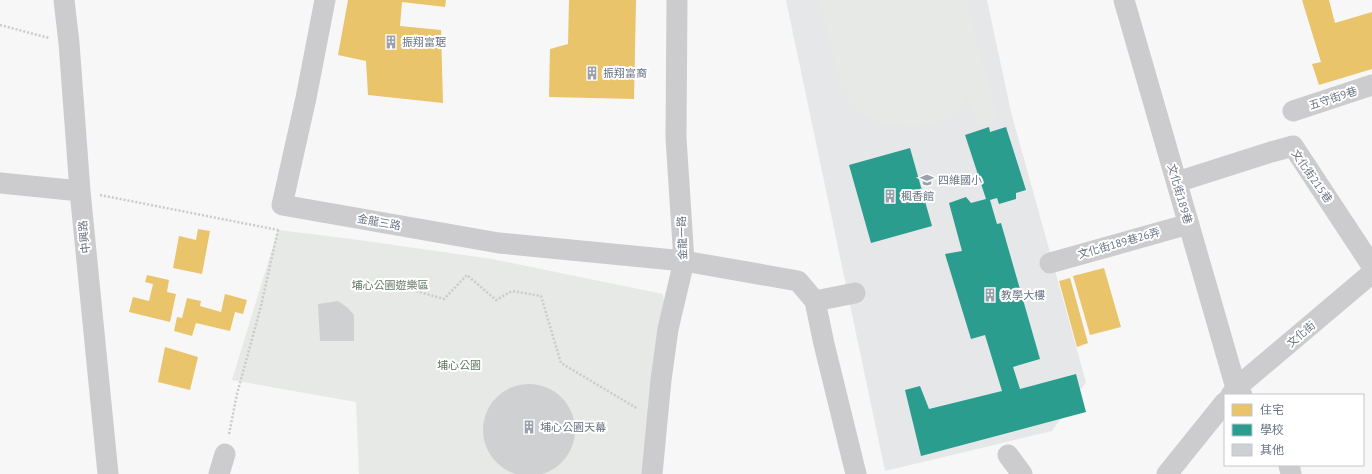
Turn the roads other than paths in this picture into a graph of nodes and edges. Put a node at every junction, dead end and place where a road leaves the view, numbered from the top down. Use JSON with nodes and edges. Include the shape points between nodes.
{"nodes":[{"id":1,"x":64,"y":0,"type":"edge"},
{"id":2,"x":325,"y":0,"type":"edge"},
{"id":3,"x":677,"y":0,"type":"edge"},
{"id":4,"x":1124,"y":0,"type":"edge"},
{"id":5,"x":1372,"y":85,"type":"edge"},
{"id":6,"x":1293,"y":111,"type":"dead end"},
{"id":7,"x":1177,"y":182,"type":"junction"},
{"id":8,"x":0,"y":183,"type":"edge"},
{"id":9,"x":80,"y":191,"type":"junction"},
{"id":10,"x":1189,"y":224,"type":"junction"},
{"id":11,"x":684,"y":260,"type":"junction"},
{"id":12,"x":1050,"y":263,"type":"dead end"},
{"id":13,"x":1372,"y":266,"type":"edge"},
{"id":14,"x":1372,"y":273,"type":"edge"},
{"id":15,"x":855,"y":293,"type":"dead end"},
{"id":16,"x":815,"y":301,"type":"junction"},
{"id":17,"x":1234,"y":394,"type":"edge"},
{"id":18,"x":1235,"y":394,"type":"edge"},
{"id":19,"x":1224,"y":407,"type":"edge"},
{"id":20,"x":1008,"y":455,"type":"dead end"},
{"id":21,"x":108,"y":474,"type":"edge"},
{"id":22,"x":652,"y":474,"type":"edge"},
{"id":23,"x":856,"y":474,"type":"edge"},
{"id":24,"x":1022,"y":474,"type":"edge"},
{"id":25,"x":1167,"y":474,"type":"edge"}],
"edges":[{"from":1,"to":9,"type":"street","name":"中興路"},
{"from":2,"to":11,"type":"street","name":"金龍三路","via":[[282,205],[499,242]]},
{"from":3,"to":11,"type":"street","name":"金龍一路","via":[[676,138]]},
{"from":4,"to":7,"type":"street","name":"文化街189巷"},
{"from":5,"to":6,"type":"street","name":"五守街9巷"},
{"from":7,"to":10,"type":"street","name":"文化街189巷"},
{"from":7,"to":13,"type":"street","name":"文化街215巷","via":[[1293,146]]},
{"from":8,"to":9,"type":"street"},
{"from":9,"to":21,"type":"street","name":"中興路"},
{"from":10,"to":12,"type":"street","name":"文化街189巷26弄"},
{"from":10,"to":17,"type":"street","name":"文化街189巷"},
{"from":11,"to":16,"type":"street","name":"金龍三路","via":[[798,281]]},
{"from":11,"to":22,"type":"street","name":"金龍一路","via":[[668,329]]},
{"from":14,"to":18,"type":"street","name":"文化街"},
{"from":15,"to":16,"type":"street"},
{"from":16,"to":23,"type":"street"},
{"from":19,"to":25,"type":"street","name":"文化街"},
{"from":20,"to":24,"type":"street"}]}
